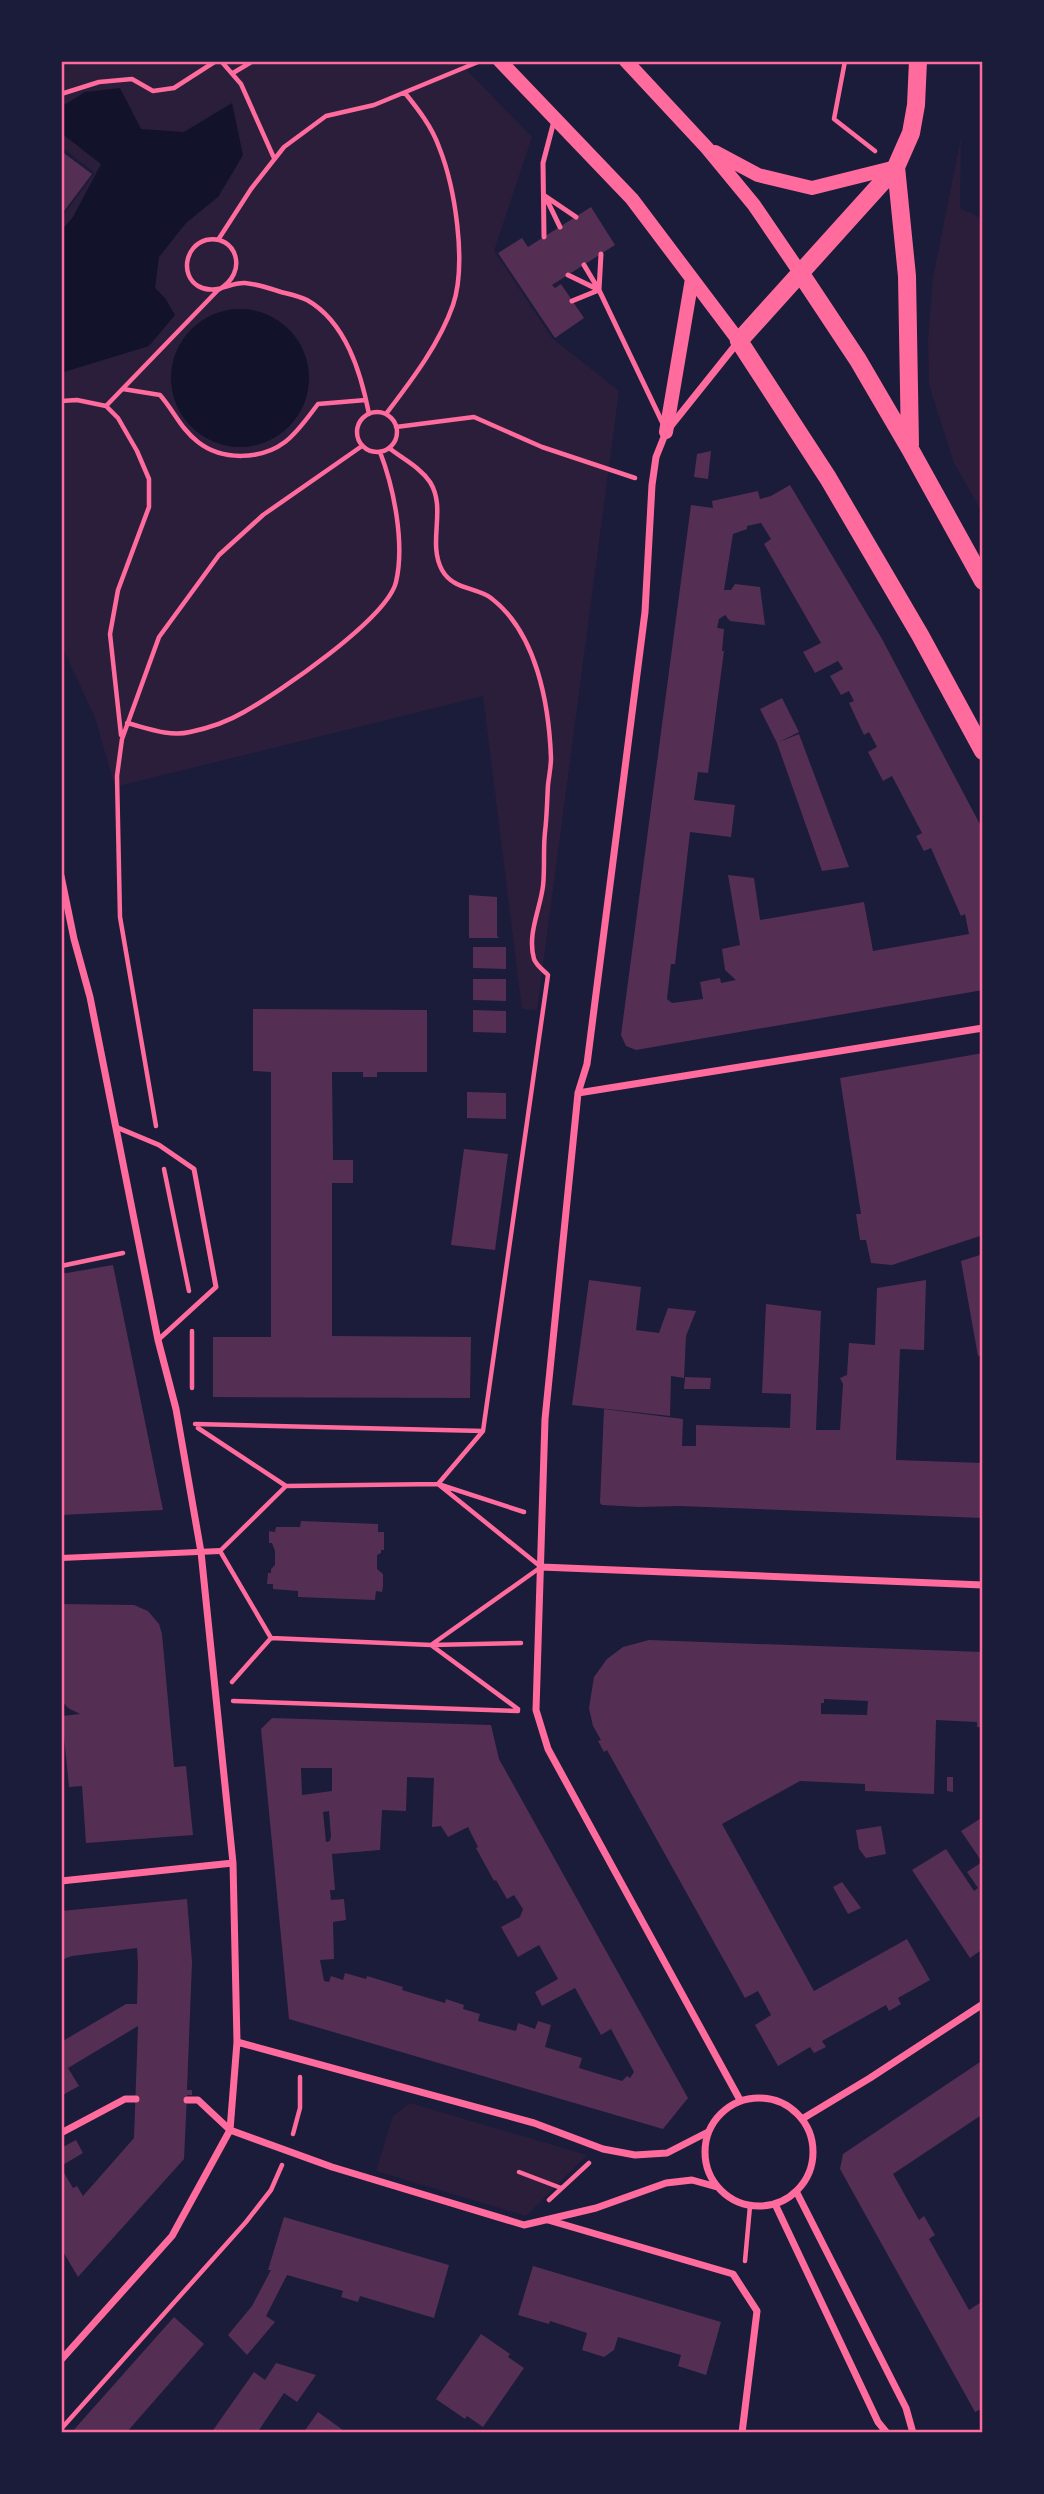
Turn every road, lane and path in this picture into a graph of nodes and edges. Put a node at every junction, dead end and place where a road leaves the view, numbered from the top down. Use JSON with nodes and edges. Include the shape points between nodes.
{"nodes":[{"id":1,"x":219,"y":61,"type":"edge"},
{"id":2,"x":253,"y":61,"type":"edge"},
{"id":3,"x":479,"y":61,"type":"edge"},
{"id":4,"x":500,"y":61,"type":"edge"},
{"id":5,"x":626,"y":61,"type":"edge"},
{"id":6,"x":845,"y":61,"type":"edge"},
{"id":7,"x":918,"y":61,"type":"edge"},
{"id":8,"x":233,"y":73,"type":"junction"},
{"id":9,"x":405,"y":93,"type":"junction"},
{"id":10,"x":61,"y":94,"type":"edge"},
{"id":11,"x":555,"y":118,"type":"junction"},
{"id":12,"x":707,"y":148,"type":"junction"},
{"id":13,"x":274,"y":159,"type":"junction"},
{"id":14,"x":896,"y":167,"type":"junction"},
{"id":15,"x":545,"y":196,"type":"junction"},
{"id":16,"x":576,"y":216,"type":"dead end"},
{"id":17,"x":560,"y":227,"type":"dead end"},
{"id":18,"x":544,"y":237,"type":"dead end"},
{"id":19,"x":218,"y":240,"type":"junction"},
{"id":20,"x":601,"y":254,"type":"dead end"},
{"id":21,"x":584,"y":265,"type":"dead end"},
{"id":22,"x":568,"y":275,"type":"dead end"},
{"id":23,"x":800,"y":275,"type":"junction"},
{"id":24,"x":692,"y":279,"type":"junction"},
{"id":25,"x":218,"y":290,"type":"junction"},
{"id":26,"x":599,"y":290,"type":"junction"},
{"id":27,"x":572,"y":301,"type":"dead end"},
{"id":28,"x":739,"y":341,"type":"junction"},
{"id":29,"x":122,"y":389,"type":"junction"},
{"id":30,"x":366,"y":400,"type":"junction"},
{"id":31,"x":61,"y":401,"type":"edge"},
{"id":32,"x":107,"y":406,"type":"junction"},
{"id":33,"x":369,"y":414,"type":"junction"},
{"id":34,"x":386,"y":414,"type":"junction"},
{"id":35,"x":396,"y":427,"type":"junction"},
{"id":36,"x":666,"y":432,"type":"junction"},
{"id":37,"x":362,"y":446,"type":"junction"},
{"id":38,"x":389,"y":448,"type":"junction"},
{"id":39,"x":910,"y":449,"type":"junction"},
{"id":40,"x":380,"y":452,"type":"junction"},
{"id":41,"x":652,"y":485,"type":"junction"},
{"id":42,"x":983,"y":581,"type":"edge"},
{"id":43,"x":127,"y":723,"type":"junction"},
{"id":44,"x":122,"y":739,"type":"junction"},
{"id":45,"x":983,"y":751,"type":"edge"},
{"id":46,"x":61,"y":876,"type":"edge"},
{"id":47,"x":120,"y":917,"type":"dead end"},
{"id":48,"x":983,"y":1028,"type":"edge"},
{"id":49,"x":578,"y":1093,"type":"junction"},
{"id":50,"x":114,"y":1127,"type":"junction"},
{"id":51,"x":141,"y":1249,"type":"junction"},
{"id":52,"x":61,"y":1266,"type":"edge"},
{"id":53,"x":159,"y":1340,"type":"junction"},
{"id":54,"x":483,"y":1430,"type":"junction"},
{"id":55,"x":438,"y":1484,"type":"junction"},
{"id":56,"x":286,"y":1486,"type":"junction"},
{"id":57,"x":542,"y":1517,"type":"junction"},
{"id":58,"x":220,"y":1551,"type":"junction"},
{"id":59,"x":201,"y":1552,"type":"junction"},
{"id":60,"x":61,"y":1558,"type":"edge"},
{"id":61,"x":541,"y":1567,"type":"junction"},
{"id":62,"x":983,"y":1585,"type":"edge"},
{"id":63,"x":271,"y":1638,"type":"junction"},
{"id":64,"x":538,"y":1643,"type":"junction"},
{"id":65,"x":431,"y":1645,"type":"junction"},
{"id":66,"x":215,"y":1700,"type":"junction"},
{"id":67,"x":233,"y":1863,"type":"junction"},
{"id":68,"x":61,"y":1881,"type":"edge"},
{"id":69,"x":983,"y":2004,"type":"edge"},
{"id":70,"x":237,"y":2042,"type":"junction"},
{"id":71,"x":299,"y":2059,"type":"junction"},
{"id":72,"x":136,"y":2099,"type":"dead end"},
{"id":73,"x":187,"y":2100,"type":"dead end"},
{"id":74,"x":740,"y":2100,"type":"junction"},
{"id":75,"x":802,"y":2119,"type":"junction"},
{"id":76,"x":230,"y":2130,"type":"junction"},
{"id":77,"x":708,"y":2132,"type":"junction"},
{"id":78,"x":61,"y":2133,"type":"edge"},
{"id":79,"x":603,"y":2149,"type":"junction"},
{"id":80,"x":288,"y":2151,"type":"junction"},
{"id":81,"x":519,"y":2172,"type":"dead end"},
{"id":82,"x":717,"y":2187,"type":"junction"},
{"id":83,"x":561,"y":2188,"type":"junction"},
{"id":84,"x":796,"y":2191,"type":"junction"},
{"id":85,"x":775,"y":2204,"type":"junction"},
{"id":86,"x":750,"y":2206,"type":"junction"},
{"id":87,"x":547,"y":2220,"type":"junction"},
{"id":88,"x":524,"y":2225,"type":"junction"},
{"id":89,"x":733,"y":2274,"type":"junction"},
{"id":90,"x":61,"y":2360,"type":"edge"},
{"id":91,"x":61,"y":2430,"type":"edge"},
{"id":92,"x":742,"y":2433,"type":"edge"},
{"id":93,"x":887,"y":2433,"type":"edge"},
{"id":94,"x":913,"y":2433,"type":"edge"}],
"edges":[{"from":1,"to":8,"type":"path"},
{"from":1,"to":10,"type":"path","via":[[174,88],[153,91],[132,79],[99,82]]},
{"from":2,"to":8,"type":"path"},
{"from":3,"to":9,"type":"path"},
{"from":4,"to":11,"type":"main road"},
{"from":5,"to":12,"type":"main road"},
{"from":6,"to":14,"type":"path","via":[[834,119]]},
{"from":7,"to":14,"type":"main road","via":[[911,133]]},
{"from":8,"to":13,"type":"path"},
{"from":9,"to":13,"type":"path","via":[[327,116],[284,146]]},
{"from":9,"to":34,"type":"path","via":[[420,111],[443,158],[454,208],[457,273],[454,303],[442,331]]},
{"from":11,"to":15,"type":"lane","via":[[543,163]]},
{"from":11,"to":24,"type":"main road","via":[[632,199]]},
{"from":12,"to":14,"type":"main road","via":[[758,175],[811,188]]},
{"from":12,"to":23,"type":"main road","via":[[754,205]]},
{"from":13,"to":19,"type":"path"},
{"from":14,"to":23,"type":"main road"},
{"from":14,"to":39,"type":"main road","via":[[906,276]]},
{"from":15,"to":16,"type":"lane"},
{"from":15,"to":17,"type":"lane"},
{"from":15,"to":18,"type":"lane"},
{"from":19,"to":25,"type":"path","via":[[235,254],[237,265],[235,276]]},
{"from":19,"to":25,"type":"path","via":[[196,245],[187,265],[196,285]]},
{"from":20,"to":26,"type":"lane"},
{"from":21,"to":26,"type":"lane"},
{"from":22,"to":26,"type":"lane"},
{"from":23,"to":28,"type":"main road"},
{"from":23,"to":39,"type":"main road","via":[[858,360]]},
{"from":24,"to":28,"type":"main road"},
{"from":24,"to":36,"type":"main road"},
{"from":25,"to":29,"type":"path"},
{"from":25,"to":30,"type":"path","via":[[242,283],[307,300],[335,324],[352,354]]},
{"from":26,"to":27,"type":"lane"},
{"from":26,"to":36,"type":"lane"},
{"from":28,"to":36,"type":"street"},
{"from":28,"to":45,"type":"main road","via":[[828,478]]},
{"from":29,"to":30,"type":"path","via":[[160,395],[197,442],[233,456],[259,454],[286,442],[318,404]]},
{"from":29,"to":32,"type":"path"},
{"from":30,"to":33,"type":"path"},
{"from":31,"to":32,"type":"path"},
{"from":32,"to":44,"type":"path","via":[[137,451],[149,479],[149,507],[118,590],[110,634]]},
{"from":33,"to":34,"type":"path"},
{"from":33,"to":37,"type":"path","via":[[357,428]]},
{"from":34,"to":35,"type":"path"},
{"from":35,"to":38,"type":"path"},
{"from":35,"to":41,"type":"path","via":[[474,416],[542,447]]},
{"from":36,"to":41,"type":"street"},
{"from":37,"to":40,"type":"path"},
{"from":37,"to":43,"type":"path","via":[[263,515],[219,555],[159,636]]},
{"from":38,"to":40,"type":"path"},
{"from":38,"to":54,"type":"path","via":[[417,467],[437,495],[436,550],[442,570],[454,583],[488,596],[512,619],[541,680],[546,706],[551,761],[548,812],[543,886],[532,942],[535,962],[548,975]]},
{"from":39,"to":42,"type":"main road"},
{"from":40,"to":43,"type":"path","via":[[390,477],[399,548],[396,584],[378,611],[352,637],[245,711],[216,725],[186,733]]},
{"from":41,"to":49,"type":"street","via":[[645,612],[587,1064]]},
{"from":43,"to":44,"type":"path"},
{"from":44,"to":47,"type":"path","via":[[116,825]]},
{"from":46,"to":50,"type":"street"},
{"from":48,"to":49,"type":"street"},
{"from":49,"to":57,"type":"street","via":[[545,1419]]},
{"from":50,"to":51,"type":"street"},
{"from":50,"to":53,"type":"lane","via":[[159,1145],[194,1170],[216,1287]]},
{"from":51,"to":52,"type":"path"},
{"from":51,"to":53,"type":"street"},
{"from":53,"to":59,"type":"street"},
{"from":54,"to":55,"type":"path"},
{"from":54,"to":56,"type":"path","via":[[191,1424]]},
{"from":55,"to":56,"type":"path"},
{"from":55,"to":57,"type":"path"},
{"from":55,"to":61,"type":"path"},
{"from":56,"to":58,"type":"path"},
{"from":57,"to":61,"type":"street"},
{"from":58,"to":59,"type":"street"},
{"from":58,"to":63,"type":"path"},
{"from":59,"to":60,"type":"street"},
{"from":59,"to":66,"type":"street"},
{"from":61,"to":62,"type":"street"},
{"from":61,"to":64,"type":"street"},
{"from":61,"to":65,"type":"path"},
{"from":63,"to":65,"type":"path"},
{"from":63,"to":66,"type":"path"},
{"from":64,"to":65,"type":"path"},
{"from":64,"to":74,"type":"street","via":[[537,1710],[548,1749]]},
{"from":65,"to":66,"type":"path","via":[[520,1711]]},
{"from":66,"to":67,"type":"street"},
{"from":67,"to":68,"type":"street"},
{"from":67,"to":70,"type":"street"},
{"from":69,"to":75,"type":"street"},
{"from":70,"to":71,"type":"street"},
{"from":70,"to":76,"type":"street"},
{"from":71,"to":79,"type":"street","via":[[534,2123]]},
{"from":71,"to":80,"type":"path","via":[[300,2108]]},
{"from":72,"to":78,"type":"street","via":[[125,2099]]},
{"from":73,"to":76,"type":"street","via":[[198,2100]]},
{"from":74,"to":75,"type":"street","via":[[774,2100]]},
{"from":74,"to":77,"type":"street","via":[[716,2118]]},
{"from":75,"to":84,"type":"street","via":[[811,2140],[812,2164]]},
{"from":76,"to":80,"type":"street"},
{"from":76,"to":90,"type":"street","via":[[172,2236]]},
{"from":77,"to":79,"type":"street","via":[[667,2153],[635,2155]]},
{"from":77,"to":82,"type":"street","via":[[703,2149],[706,2168]]},
{"from":79,"to":83,"type":"path"},
{"from":80,"to":88,"type":"street"},
{"from":80,"to":91,"type":"path","via":[[271,2190],[246,2222]]},
{"from":81,"to":83,"type":"path"},
{"from":82,"to":86,"type":"street","via":[[732,2200]]},
{"from":82,"to":87,"type":"street","via":[[692,2180],[666,2183]]},
{"from":83,"to":88,"type":"path"},
{"from":84,"to":85,"type":"street"},
{"from":84,"to":94,"type":"street","via":[[906,2408]]},
{"from":85,"to":86,"type":"street"},
{"from":85,"to":93,"type":"street","via":[[877,2422]]},
{"from":86,"to":89,"type":"path","via":[[747,2259]]},
{"from":87,"to":88,"type":"street"},
{"from":87,"to":89,"type":"street"},
{"from":89,"to":92,"type":"street","via":[[757,2311]]}]}
